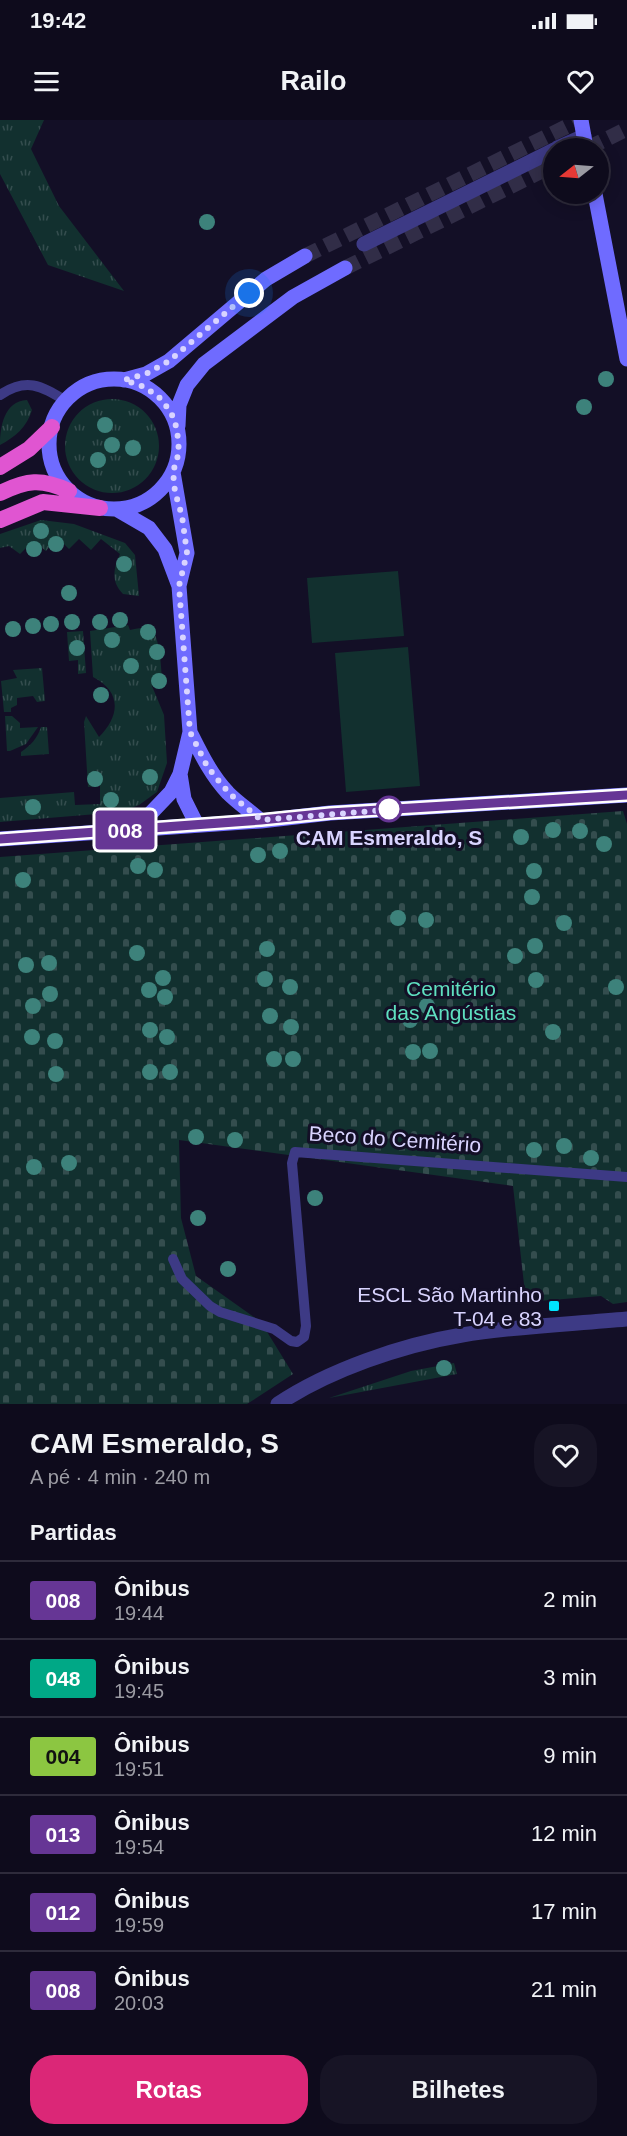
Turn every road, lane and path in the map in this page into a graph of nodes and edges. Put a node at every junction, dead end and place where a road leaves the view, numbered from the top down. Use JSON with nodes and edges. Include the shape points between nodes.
{"nodes":[{"id":1,"x":580,"y":120,"type":"edge"},
{"id":2,"x":584,"y":138,"type":"edge"},
{"id":3,"x":543,"y":155,"type":"edge"},
{"id":4,"x":597,"y":204,"type":"edge"},
{"id":5,"x":364,"y":244,"type":"dead end"},
{"id":6,"x":305,"y":256,"type":"tunnel mouth"},
{"id":7,"x":345,"y":268,"type":"tunnel mouth"},
{"id":8,"x":627,"y":359,"type":"edge"},
{"id":9,"x":124,"y":380,"type":"junction"},
{"id":10,"x":0,"y":395,"type":"edge"},
{"id":11,"x":66,"y":401,"type":"junction"},
{"id":12,"x":52,"y":427,"type":"junction"},
{"id":13,"x":177,"y":429,"type":"junction"},
{"id":14,"x":0,"y":467,"type":"edge"},
{"id":15,"x":173,"y":472,"type":"junction"},
{"id":16,"x":69,"y":491,"type":"junction"},
{"id":17,"x":0,"y":493,"type":"edge"},
{"id":18,"x":100,"y":508,"type":"junction"},
{"id":19,"x":118,"y":510,"type":"junction"},
{"id":20,"x":0,"y":520,"type":"edge"},
{"id":21,"x":179,"y":586,"type":"junction"},
{"id":22,"x":190,"y":732,"type":"junction"},
{"id":23,"x":180,"y":774,"type":"junction"},
{"id":24,"x":627,"y":795,"type":"edge"},
{"id":25,"x":261,"y":820,"type":"junction"},
{"id":26,"x":197,"y":825,"type":"junction"},
{"id":27,"x":114,"y":831,"type":"junction"},
{"id":28,"x":0,"y":839,"type":"edge"},
{"id":29,"x":627,"y":1178,"type":"edge"},
{"id":30,"x":173,"y":1259,"type":"dead end"},
{"id":31,"x":627,"y":1319,"type":"edge"},
{"id":32,"x":278,"y":1404,"type":"edge"}],
"edges":[{"from":1,"to":2,"type":"main road"},
{"from":3,"to":5,"type":"street"},
{"from":4,"to":8,"type":"main road"},
{"from":6,"to":9,"type":"main road","via":[[266,279],[169,361],[146,374]]},
{"from":7,"to":13,"type":"main road","via":[[293,297],[204,364],[187,385],[179,405]]},
{"from":9,"to":11,"type":"main road","via":[[92,383]]},
{"from":9,"to":13,"type":"main road","via":[[158,396],[171,412]]},
{"from":10,"to":11,"type":"lane","via":[[28,384]]},
{"from":11,"to":12,"type":"main road"},
{"from":12,"to":14,"type":"highway","via":[[29,450]]},
{"from":12,"to":16,"type":"main road","via":[[54,468]]},
{"from":13,"to":15,"type":"main road","via":[[179,452]]},
{"from":15,"to":19,"type":"main road","via":[[155,495]]},
{"from":15,"to":21,"type":"main road","via":[[187,553]]},
{"from":16,"to":17,"type":"highway","via":[[49,482],[33,482]]},
{"from":16,"to":18,"type":"main road"},
{"from":18,"to":19,"type":"main road"},
{"from":18,"to":20,"type":"highway","via":[[43,502]]},
{"from":19,"to":21,"type":"main road","via":[[149,528],[165,549]]},
{"from":21,"to":22,"type":"main road"},
{"from":22,"to":23,"type":"main road"},
{"from":22,"to":25,"type":"main road","via":[[217,779]]},
{"from":23,"to":26,"type":"main road","via":[[184,799]]},
{"from":23,"to":27,"type":"main road","via":[[171,792],[150,814]]},
{"from":24,"to":25,"type":"main road"},
{"from":25,"to":26,"type":"main road"},
{"from":26,"to":27,"type":"main road"},
{"from":27,"to":28,"type":"main road"},
{"from":29,"to":30,"type":"lane","name":"Beco do Cemitério","via":[[295,1152],[292,1163],[306,1326],[304,1337],[297,1342],[274,1329],[210,1306],[182,1279]]},
{"from":31,"to":32,"type":"street","via":[[433,1341],[351,1366]]}]}
